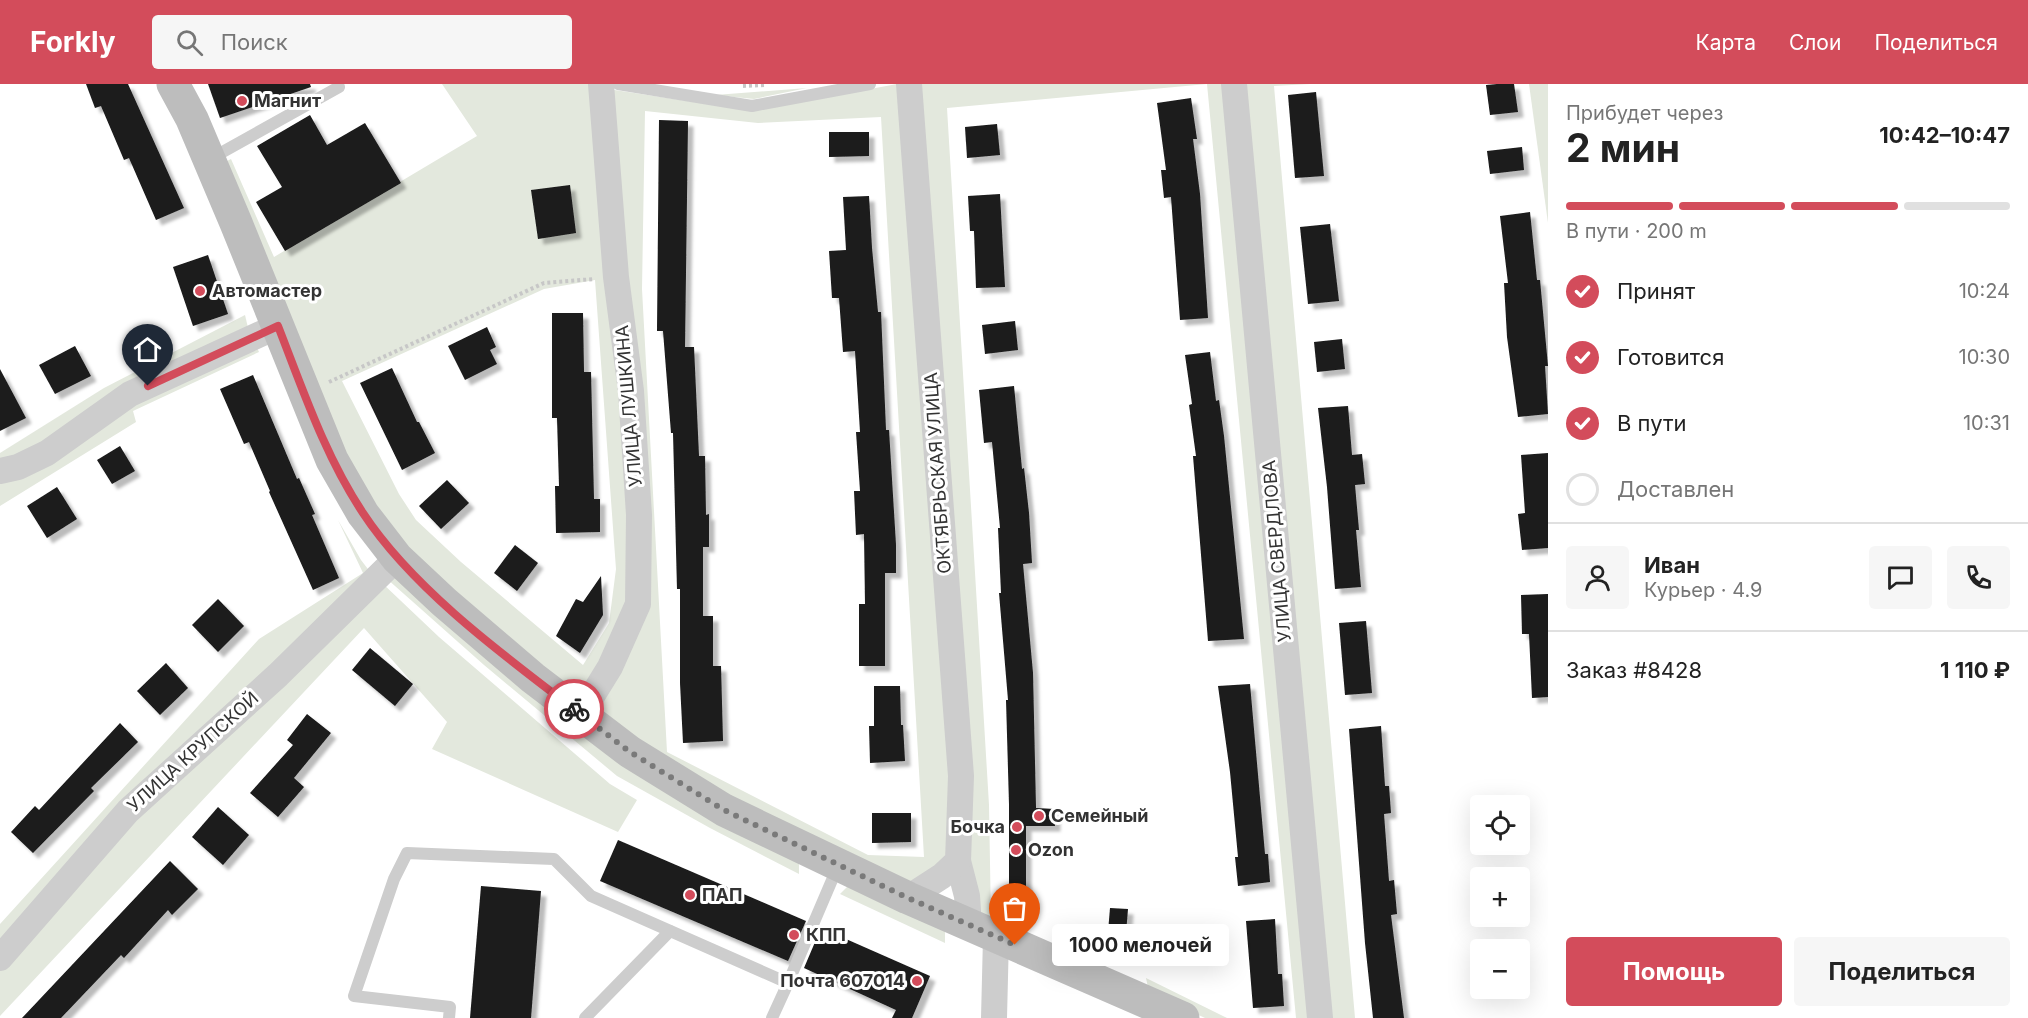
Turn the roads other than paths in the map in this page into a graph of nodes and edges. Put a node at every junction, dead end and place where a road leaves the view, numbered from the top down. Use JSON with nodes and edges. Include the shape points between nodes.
{"nodes":[{"id":1,"x":173,"y":84,"type":"edge"},
{"id":2,"x":601,"y":84,"type":"edge"},
{"id":3,"x":618,"y":84,"type":"edge"},
{"id":4,"x":870,"y":84,"type":"edge"},
{"id":5,"x":909,"y":84,"type":"edge"},
{"id":6,"x":1234,"y":84,"type":"edge"},
{"id":7,"x":339,"y":87,"type":"dead end"},
{"id":8,"x":209,"y":160,"type":"junction"},
{"id":9,"x":278,"y":326,"type":"junction"},
{"id":10,"x":0,"y":471,"type":"edge"},
{"id":11,"x":397,"y":558,"type":"junction"},
{"id":12,"x":581,"y":714,"type":"junction"},
{"id":13,"x":958,"y":861,"type":"junction"},
{"id":14,"x":839,"y":865,"type":"junction"},
{"id":15,"x":908,"y":898,"type":"junction"},
{"id":16,"x":670,"y":931,"type":"junction"},
{"id":17,"x":982,"y":931,"type":"junction"},
{"id":18,"x":0,"y":958,"type":"edge"},
{"id":19,"x":788,"y":983,"type":"junction"},
{"id":20,"x":449,"y":1018,"type":"edge"},
{"id":21,"x":585,"y":1018,"type":"edge"},
{"id":22,"x":772,"y":1018,"type":"edge"},
{"id":23,"x":994,"y":1018,"type":"edge"},
{"id":24,"x":1183,"y":1018,"type":"edge"},
{"id":25,"x":1320,"y":1018,"type":"edge"}],
"edges":[{"from":1,"to":8,"type":"main road"},
{"from":2,"to":12,"type":"street","name":"УЛИЦА ЛУШКИНА","via":[[639,504],[638,604],[610,667]]},
{"from":3,"to":4,"type":"lane","via":[[752,106]]},
{"from":5,"to":13,"type":"street","name":"ОКТЯБРЬСКАЯ УЛИЦА","via":[[961,776]]},
{"from":6,"to":25,"type":"street","name":"УЛИЦА СВЕРДЛОВА"},
{"from":7,"to":8,"type":"lane"},
{"from":8,"to":9,"type":"main road"},
{"from":9,"to":10,"type":"street","via":[[130,394],[47,453]]},
{"from":9,"to":11,"type":"main road","via":[[337,469],[363,514]]},
{"from":11,"to":12,"type":"main road","via":[[486,640]]},
{"from":11,"to":18,"type":"street","name":"УЛИЦА КРУПСКОЙ","via":[[278,675],[128,810]]},
{"from":12,"to":14,"type":"main road","via":[[630,752],[724,810]]},
{"from":13,"to":15,"type":"street"},
{"from":13,"to":17,"type":"street","name":"ОКТЯБРЬСКАЯ УЛИЦА"},
{"from":14,"to":15,"type":"main road"},
{"from":14,"to":19,"type":"lane"},
{"from":15,"to":17,"type":"main road"},
{"from":16,"to":19,"type":"lane"},
{"from":16,"to":20,"type":"lane","via":[[591,896],[554,859],[407,853],[394,879],[354,996],[450,1007]]},
{"from":16,"to":21,"type":"lane"},
{"from":17,"to":23,"type":"street","name":"ОКТЯБРЬСКАЯ УЛИЦА"},
{"from":17,"to":24,"type":"main road"},
{"from":19,"to":22,"type":"lane"}]}
